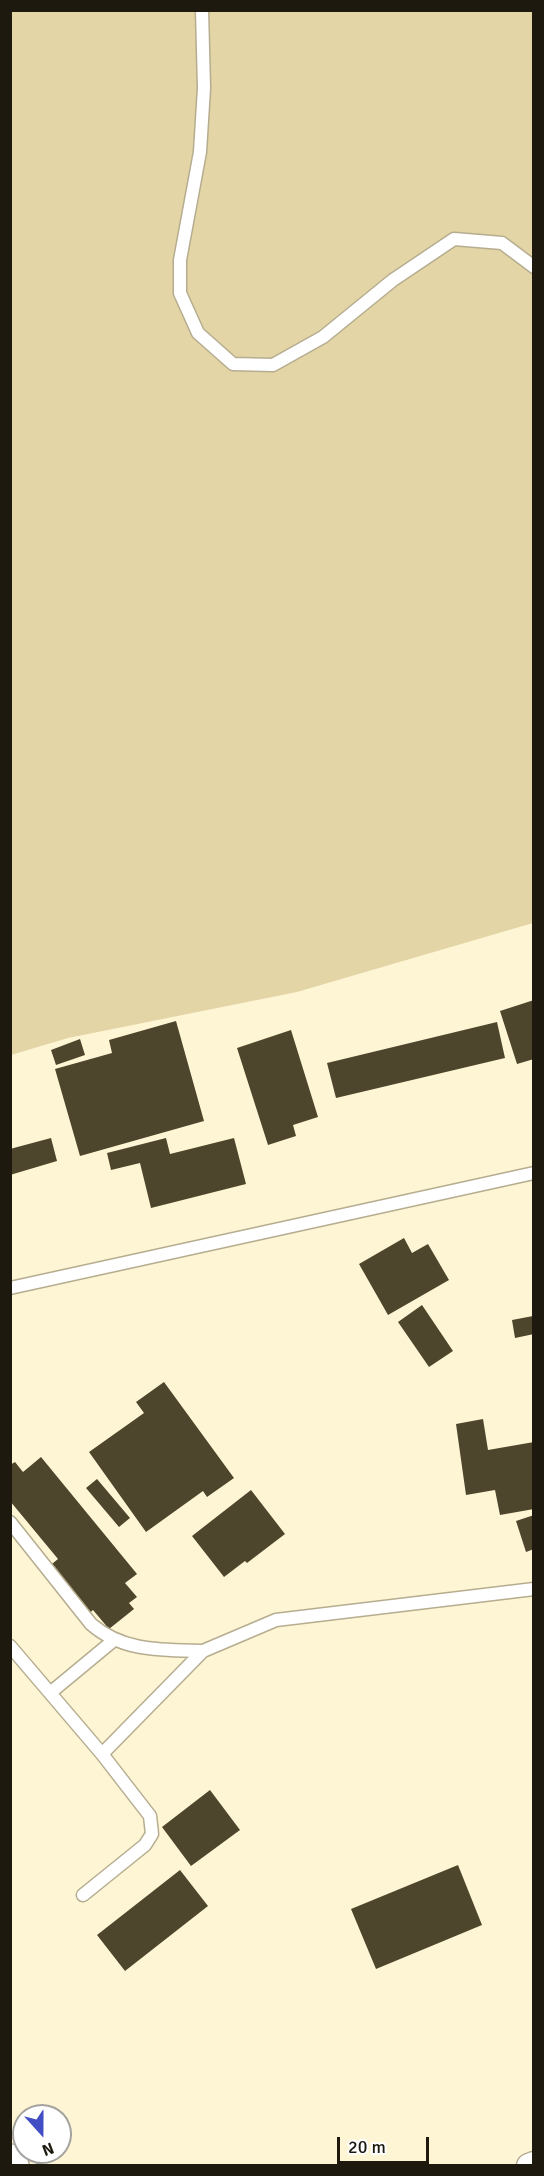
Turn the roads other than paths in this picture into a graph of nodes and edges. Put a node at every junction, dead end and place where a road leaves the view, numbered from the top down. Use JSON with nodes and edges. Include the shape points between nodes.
{"nodes":[{"id":1,"x":202,"y":10,"type":"edge"},
{"id":2,"x":534,"y":267,"type":"edge"},
{"id":3,"x":534,"y":1173,"type":"edge"},
{"id":4,"x":10,"y":1288,"type":"edge"},
{"id":5,"x":10,"y":1522,"type":"edge"},
{"id":6,"x":534,"y":1589,"type":"edge"},
{"id":7,"x":114,"y":1640,"type":"junction"},
{"id":8,"x":10,"y":1646,"type":"edge"},
{"id":9,"x":203,"y":1651,"type":"junction"},
{"id":10,"x":50,"y":1693,"type":"junction"},
{"id":11,"x":102,"y":1754,"type":"junction"},
{"id":12,"x":83,"y":1895,"type":"dead end"},
{"id":13,"x":10,"y":2161,"type":"edge"},
{"id":14,"x":534,"y":2164,"type":"edge"},
{"id":15,"x":12,"y":2166,"type":"edge"},
{"id":16,"x":529,"y":2166,"type":"edge"}],
"edges":[{"from":1,"to":2,"type":"lane","via":[[204,88],[200,152],[180,260],[180,293],[198,333],[232,364],[273,364],[323,338],[393,279],[454,239],[502,243]]},
{"from":3,"to":4,"type":"lane"},
{"from":5,"to":7,"type":"lane","via":[[91,1624]]},
{"from":6,"to":9,"type":"lane","via":[[276,1620]]},
{"from":7,"to":9,"type":"lane","via":[[150,1649]]},
{"from":7,"to":10,"type":"lane"},
{"from":8,"to":10,"type":"lane"},
{"from":9,"to":11,"type":"lane"},
{"from":10,"to":11,"type":"lane"},
{"from":11,"to":12,"type":"lane","via":[[150,1816],[152,1834],[145,1845]]},
{"from":13,"to":15,"type":"highway"},
{"from":14,"to":16,"type":"street"}]}
